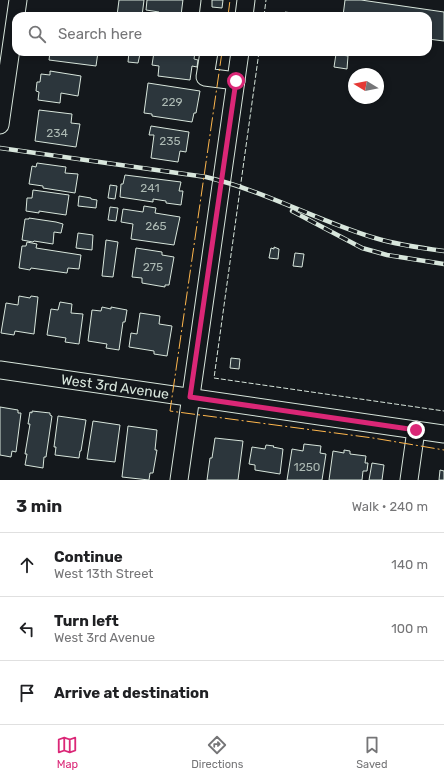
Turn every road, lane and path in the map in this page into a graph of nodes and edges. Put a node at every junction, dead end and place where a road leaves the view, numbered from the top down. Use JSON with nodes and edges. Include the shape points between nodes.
{"nodes":[{"id":1,"x":18,"y":0,"type":"edge"},
{"id":2,"x":192,"y":0,"type":"edge"},
{"id":3,"x":246,"y":0,"type":"edge"},
{"id":4,"x":16,"y":12,"type":"edge"},
{"id":5,"x":190,"y":12,"type":"edge"},
{"id":6,"x":244,"y":12,"type":"edge"},
{"id":7,"x":12,"y":42,"type":"edge"},
{"id":8,"x":208,"y":56,"type":"edge"},
{"id":9,"x":239,"y":56,"type":"edge"},
{"id":10,"x":236,"y":81,"type":"junction"},
{"id":11,"x":0,"y":125,"type":"edge"},
{"id":12,"x":0,"y":370,"type":"edge"},
{"id":13,"x":190,"y":397,"type":"junction"},
{"id":14,"x":416,"y":430,"type":"junction"},
{"id":15,"x":444,"y":434,"type":"edge"},
{"id":16,"x":179,"y":480,"type":"edge"},
{"id":17,"x":409,"y":480,"type":"edge"}],
"edges":[{"from":1,"to":4,"type":"street"},
{"from":2,"to":5,"type":"street"},
{"from":3,"to":6,"type":"street"},
{"from":7,"to":11,"type":"street"},
{"from":8,"to":10,"type":"street","via":[[205,77]]},
{"from":9,"to":10,"type":"street"},
{"from":10,"to":13,"type":"street"},
{"from":12,"to":13,"type":"street","name":"West 3rd Avenue"},
{"from":13,"to":14,"type":"street","name":"West 3rd Avenue"},
{"from":13,"to":16,"type":"street"},
{"from":14,"to":15,"type":"street","name":"West 3rd Avenue"},
{"from":14,"to":17,"type":"street"}]}
